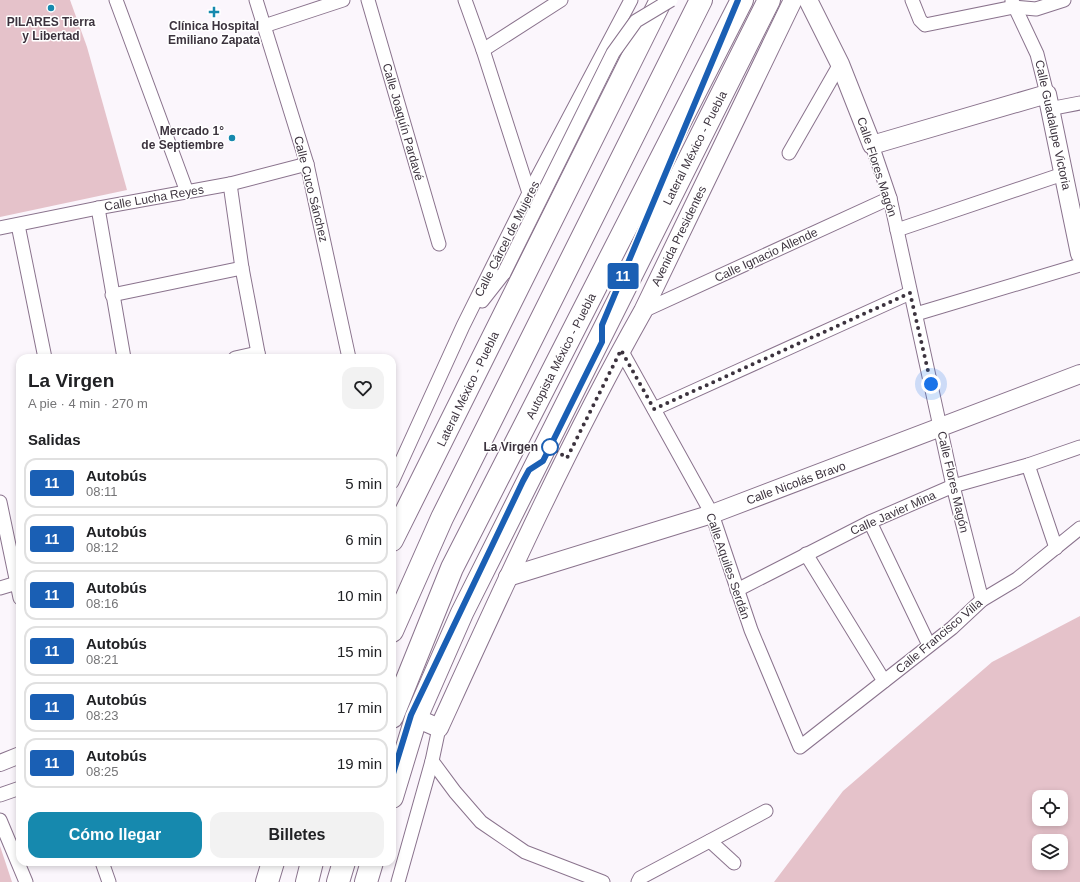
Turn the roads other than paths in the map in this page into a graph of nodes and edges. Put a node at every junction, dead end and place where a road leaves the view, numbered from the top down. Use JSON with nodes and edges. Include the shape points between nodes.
{"nodes":[{"id":1,"x":116,"y":0,"type":"edge"},
{"id":2,"x":256,"y":0,"type":"edge"},
{"id":3,"x":343,"y":0,"type":"edge"},
{"id":4,"x":368,"y":0,"type":"edge"},
{"id":5,"x":466,"y":0,"type":"edge"},
{"id":6,"x":561,"y":0,"type":"edge"},
{"id":7,"x":631,"y":0,"type":"edge"},
{"id":8,"x":661,"y":0,"type":"edge"},
{"id":9,"x":671,"y":0,"type":"edge"},
{"id":10,"x":701,"y":0,"type":"edge"},
{"id":11,"x":742,"y":0,"type":"edge"},
{"id":12,"x":769,"y":0,"type":"edge"},
{"id":13,"x":793,"y":0,"type":"edge"},
{"id":14,"x":808,"y":0,"type":"edge"},
{"id":15,"x":912,"y":0,"type":"edge"},
{"id":16,"x":1064,"y":0,"type":"edge"},
{"id":17,"x":1013,"y":3,"type":"edge"},
{"id":18,"x":264,"y":26,"type":"junction"},
{"id":19,"x":484,"y":50,"type":"junction"},
{"id":20,"x":840,"y":64,"type":"junction"},
{"id":21,"x":1048,"y":102,"type":"junction"},
{"id":22,"x":1080,"y":103,"type":"edge"},
{"id":23,"x":872,"y":145,"type":"junction"},
{"id":24,"x":789,"y":153,"type":"dead end"},
{"id":25,"x":308,"y":164,"type":"junction"},
{"id":26,"x":1063,"y":174,"type":"junction"},
{"id":27,"x":230,"y":184,"type":"junction"},
{"id":28,"x":186,"y":192,"type":"junction"},
{"id":29,"x":529,"y":193,"type":"junction"},
{"id":30,"x":890,"y":198,"type":"junction"},
{"id":31,"x":1075,"y":200,"type":"edge"},
{"id":32,"x":98,"y":208,"type":"junction"},
{"id":33,"x":18,"y":225,"type":"junction"},
{"id":34,"x":0,"y":228,"type":"edge"},
{"id":35,"x":897,"y":230,"type":"junction"},
{"id":36,"x":439,"y":244,"type":"dead end"},
{"id":37,"x":1080,"y":254,"type":"edge"},
{"id":38,"x":1080,"y":265,"type":"edge"},
{"id":39,"x":242,"y":268,"type":"junction"},
{"id":40,"x":910,"y":293,"type":"junction"},
{"id":41,"x":112,"y":295,"type":"junction"},
{"id":42,"x":642,"y":311,"type":"junction"},
{"id":43,"x":916,"y":314,"type":"junction"},
{"id":44,"x":463,"y":326,"type":"junction"},
{"id":45,"x":621,"y":350,"type":"junction"},
{"id":46,"x":44,"y":354,"type":"edge"},
{"id":47,"x":123,"y":354,"type":"edge"},
{"id":48,"x":259,"y":354,"type":"edge"},
{"id":49,"x":348,"y":354,"type":"edge"},
{"id":50,"x":1080,"y":374,"type":"edge"},
{"id":51,"x":654,"y":409,"type":"junction"},
{"id":52,"x":940,"y":426,"type":"junction"},
{"id":53,"x":1080,"y":447,"type":"edge"},
{"id":54,"x":1028,"y":465,"type":"junction"},
{"id":55,"x":396,"y":471,"type":"edge"},
{"id":56,"x":953,"y":486,"type":"junction"},
{"id":57,"x":0,"y":502,"type":"edge"},
{"id":58,"x":712,"y":514,"type":"junction"},
{"id":59,"x":870,"y":522,"type":"junction"},
{"id":60,"x":1080,"y":528,"type":"edge"},
{"id":61,"x":396,"y":532,"type":"edge"},
{"id":62,"x":1056,"y":548,"type":"junction"},
{"id":63,"x":806,"y":554,"type":"junction"},
{"id":64,"x":16,"y":573,"type":"edge"},
{"id":65,"x":508,"y":577,"type":"junction"},
{"id":66,"x":16,"y":583,"type":"edge"},
{"id":67,"x":0,"y":588,"type":"edge"},
{"id":68,"x":737,"y":590,"type":"junction"},
{"id":69,"x":982,"y":600,"type":"junction"},
{"id":70,"x":396,"y":622,"type":"edge"},
{"id":71,"x":929,"y":645,"type":"junction"},
{"id":72,"x":884,"y":681,"type":"junction"},
{"id":73,"x":396,"y":707,"type":"edge"},
{"id":74,"x":416,"y":718,"type":"junction"},
{"id":75,"x":439,"y":728,"type":"junction"},
{"id":76,"x":800,"y":747,"type":"joint"},
{"id":77,"x":16,"y":757,"type":"edge"},
{"id":78,"x":432,"y":761,"type":"junction"},
{"id":79,"x":0,"y":763,"type":"edge"},
{"id":80,"x":396,"y":784,"type":"edge"},
{"id":81,"x":16,"y":790,"type":"edge"},
{"id":82,"x":0,"y":796,"type":"edge"},
{"id":83,"x":766,"y":811,"type":"dead end"},
{"id":84,"x":0,"y":820,"type":"edge"},
{"id":85,"x":710,"y":841,"type":"junction"},
{"id":86,"x":16,"y":858,"type":"edge"},
{"id":87,"x":734,"y":863,"type":"dead end"},
{"id":88,"x":19,"y":866,"type":"edge"},
{"id":89,"x":103,"y":866,"type":"edge"},
{"id":90,"x":272,"y":866,"type":"edge"},
{"id":91,"x":311,"y":866,"type":"edge"},
{"id":92,"x":343,"y":866,"type":"edge"},
{"id":93,"x":371,"y":866,"type":"edge"},
{"id":94,"x":641,"y":881,"type":"edge"},
{"id":95,"x":26,"y":882,"type":"edge"},
{"id":96,"x":109,"y":882,"type":"edge"},
{"id":97,"x":267,"y":882,"type":"edge"},
{"id":98,"x":307,"y":882,"type":"edge"},
{"id":99,"x":338,"y":882,"type":"edge"},
{"id":100,"x":366,"y":882,"type":"edge"},
{"id":101,"x":398,"y":882,"type":"edge"},
{"id":102,"x":603,"y":882,"type":"edge"}],
"edges":[{"from":1,"to":28,"type":"street"},
{"from":2,"to":18,"type":"street","name":"Calle Cuco Sánchez"},
{"from":3,"to":18,"type":"street"},
{"from":4,"to":36,"type":"street","name":"Calle Joaquín Pardavé"},
{"from":5,"to":19,"type":"street"},
{"from":6,"to":19,"type":"street"},
{"from":7,"to":29,"type":"street","name":"Calle Cárcel de Mujeres"},
{"from":8,"to":61,"type":"highway","name":"Lateral México - Puebla"},
{"from":9,"to":44,"type":"street","bridge":true,"via":[[636,21],[613,53],[504,273]]},
{"from":10,"to":70,"type":"highway","via":[[442,518]]},
{"from":11,"to":73,"type":"highway","name":"Autopista México - Puebla","via":[[452,568]]},
{"from":12,"to":74,"type":"highway","name":"Lateral México - Puebla","via":[[462,613]]},
{"from":13,"to":42,"type":"main road","name":"Avenida Presidentes"},
{"from":14,"to":20,"type":"main road","name":"Calle Flores Magón"},
{"from":15,"to":17,"type":"street","via":[[920,20],[925,25]]},
{"from":16,"to":17,"type":"street","via":[[1036,8]]},
{"from":17,"to":21,"type":"street","name":"Calle Guadalupe Victoria","via":[[1037,54]]},
{"from":18,"to":25,"type":"street","name":"Calle Cuco Sánchez"},
{"from":19,"to":29,"type":"street"},
{"from":20,"to":23,"type":"main road","name":"Calle Flores Magón"},
{"from":20,"to":24,"type":"street"},
{"from":21,"to":22,"type":"street"},
{"from":21,"to":23,"type":"main road"},
{"from":21,"to":26,"type":"main road","name":"Calle Guadalupe Victoria"},
{"from":23,"to":30,"type":"street","name":"Calle Flores Magón"},
{"from":25,"to":27,"type":"street","name":"Calle Lucha Reyes"},
{"from":25,"to":49,"type":"street","name":"Calle Cuco Sánchez"},
{"from":26,"to":31,"type":"main road","name":"Calle Guadalupe Victoria"},
{"from":26,"to":35,"type":"street"},
{"from":27,"to":28,"type":"street","name":"Calle Lucha Reyes"},
{"from":27,"to":39,"type":"street"},
{"from":28,"to":32,"type":"street","name":"Calle Lucha Reyes"},
{"from":29,"to":44,"type":"street","name":"Calle Cárcel de Mujeres"},
{"from":30,"to":35,"type":"street","name":"Calle Flores Magón"},
{"from":30,"to":42,"type":"street","name":"Calle Ignacio Allende"},
{"from":31,"to":37,"type":"main road","name":"Calle Guadalupe Victoria"},
{"from":32,"to":33,"type":"street","name":"Calle Lucha Reyes"},
{"from":32,"to":41,"type":"street"},
{"from":33,"to":34,"type":"street","name":"Calle Lucha Reyes"},
{"from":33,"to":46,"type":"street"},
{"from":35,"to":40,"type":"street","name":"Calle Flores Magón"},
{"from":38,"to":43,"type":"street"},
{"from":39,"to":41,"type":"street"},
{"from":39,"to":48,"type":"street"},
{"from":40,"to":43,"type":"street","name":"Calle Flores Magón"},
{"from":40,"to":51,"type":"street"},
{"from":41,"to":47,"type":"street"},
{"from":42,"to":45,"type":"main road","name":"Avenida Presidentes"},
{"from":43,"to":52,"type":"street","name":"Calle Flores Magón"},
{"from":44,"to":55,"type":"street","name":"Calle Cárcel de Mujeres"},
{"from":45,"to":51,"type":"street","name":"Calle Aquiles Serdán"},
{"from":45,"to":65,"type":"main road","name":"Avenida Presidentes"},
{"from":50,"to":52,"type":"main road","name":"Calle Nicolás Bravo"},
{"from":51,"to":58,"type":"street","name":"Calle Aquiles Serdán"},
{"from":52,"to":56,"type":"street","name":"Calle Flores Magón"},
{"from":52,"to":58,"type":"main road","name":"Calle Nicolás Bravo"},
{"from":53,"to":54,"type":"street","name":"Calle Javier Mina"},
{"from":54,"to":56,"type":"street","name":"Calle Javier Mina"},
{"from":54,"to":62,"type":"street"},
{"from":56,"to":59,"type":"street","name":"Calle Javier Mina"},
{"from":56,"to":69,"type":"street","name":"Calle Flores Magón"},
{"from":57,"to":64,"type":"street"},
{"from":58,"to":65,"type":"main road","name":"Calle Nicolás Bravo"},
{"from":58,"to":68,"type":"street","name":"Calle Aquiles Serdán"},
{"from":59,"to":63,"type":"street","name":"Calle Javier Mina"},
{"from":59,"to":71,"type":"street"},
{"from":60,"to":62,"type":"street","name":"Calle Francisco Villa"},
{"from":62,"to":69,"type":"street","name":"Calle Francisco Villa","via":[[1018,579]]},
{"from":63,"to":68,"type":"street","name":"Calle Javier Mina"},
{"from":63,"to":72,"type":"street"},
{"from":65,"to":75,"type":"main road","name":"Avenida Presidentes"},
{"from":66,"to":67,"type":"street"},
{"from":68,"to":76,"type":"street","name":"Calle Aquiles Serdán"},
{"from":69,"to":71,"type":"street","name":"Calle Francisco Villa"},
{"from":71,"to":72,"type":"street","name":"Calle Francisco Villa"},
{"from":72,"to":76,"type":"street","name":"Calle Francisco Villa"},
{"from":74,"to":75,"type":"main road"},
{"from":74,"to":80,"type":"highway","name":"Lateral México - Puebla"},
{"from":75,"to":78,"type":"street"},
{"from":77,"to":79,"type":"street"},
{"from":78,"to":101,"type":"street"},
{"from":78,"to":102,"type":"street","via":[[481,822],[525,852]]},
{"from":81,"to":82,"type":"street"},
{"from":83,"to":85,"type":"street"},
{"from":84,"to":86,"type":"street"},
{"from":85,"to":87,"type":"street"},
{"from":85,"to":94,"type":"street"},
{"from":88,"to":95,"type":"street"},
{"from":89,"to":96,"type":"street"},
{"from":90,"to":97,"type":"highway"},
{"from":91,"to":98,"type":"highway"},
{"from":92,"to":99,"type":"highway"},
{"from":93,"to":100,"type":"highway"}]}
